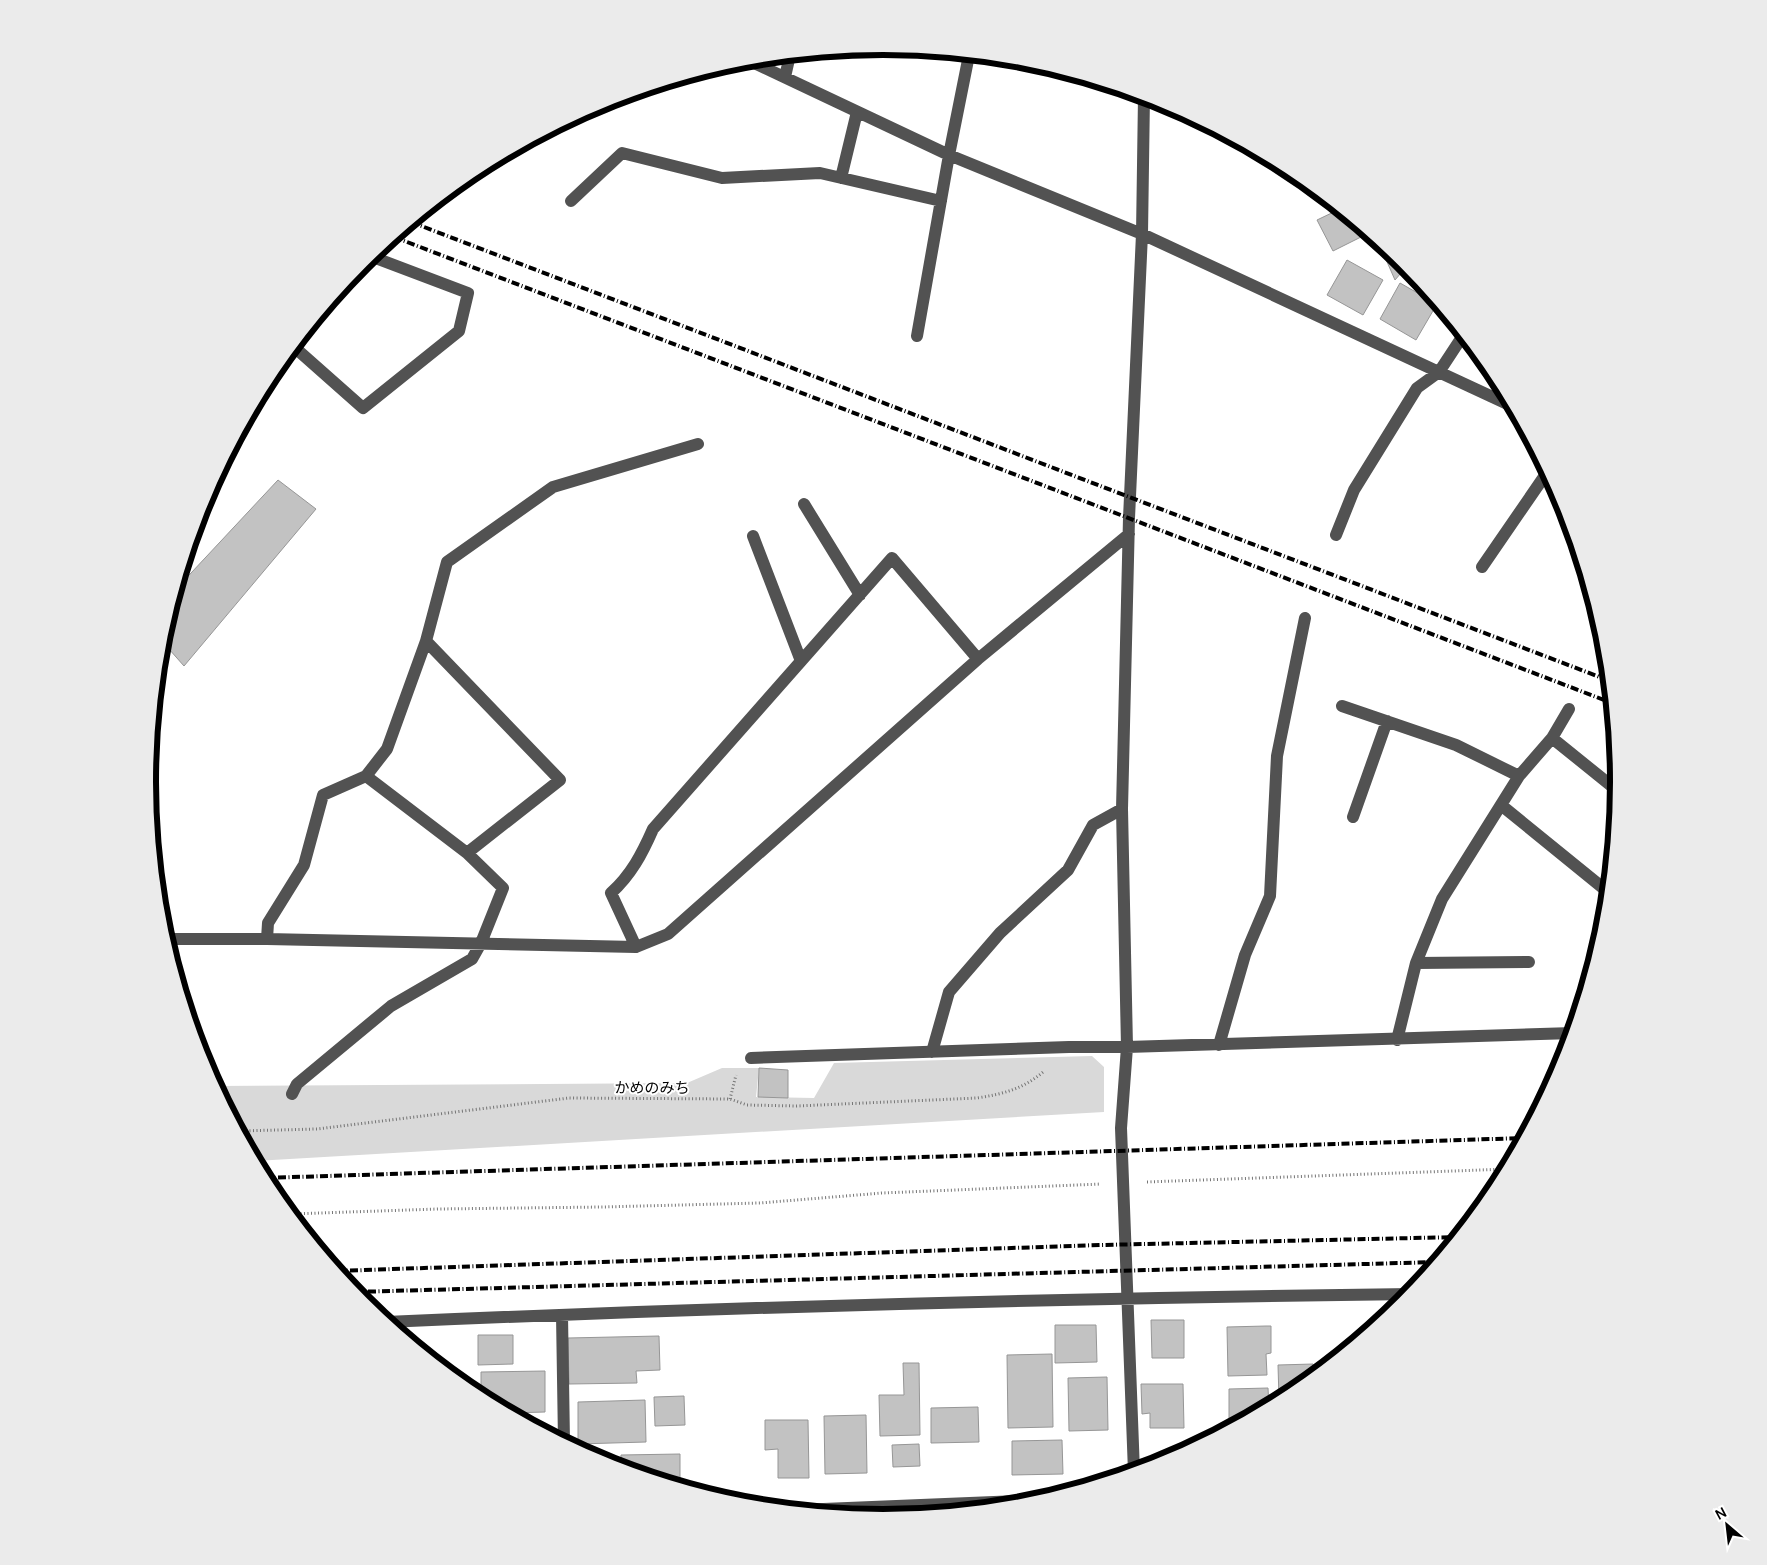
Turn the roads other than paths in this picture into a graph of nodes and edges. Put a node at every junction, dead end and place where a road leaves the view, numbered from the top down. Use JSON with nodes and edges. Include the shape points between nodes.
{"nodes":[{"id":1,"x":967,"y":60,"type":"edge"},
{"id":2,"x":789,"y":61,"type":"edge"},
{"id":3,"x":761,"y":66,"type":"edge"},
{"id":4,"x":785,"y":77,"type":"junction"},
{"id":5,"x":1144,"y":104,"type":"edge"},
{"id":6,"x":858,"y":112,"type":"junction"},
{"id":7,"x":949,"y":155,"type":"junction"},
{"id":8,"x":842,"y":178,"type":"junction"},
{"id":9,"x":571,"y":201,"type":"dead end"},
{"id":10,"x":941,"y":201,"type":"junction"},
{"id":11,"x":1142,"y":234,"type":"junction"},
{"id":12,"x":379,"y":259,"type":"edge"},
{"id":13,"x":917,"y":336,"type":"dead end"},
{"id":14,"x":1460,"y":339,"type":"edge"},
{"id":15,"x":299,"y":350,"type":"edge"},
{"id":16,"x":1439,"y":372,"type":"junction"},
{"id":17,"x":1503,"y":402,"type":"edge"},
{"id":18,"x":698,"y":444,"type":"dead end"},
{"id":19,"x":1544,"y":477,"type":"edge"},
{"id":20,"x":804,"y":504,"type":"dead end"},
{"id":21,"x":1129,"y":534,"type":"junction"},
{"id":22,"x":1336,"y":535,"type":"dead end"},
{"id":23,"x":753,"y":536,"type":"dead end"},
{"id":24,"x":1482,"y":567,"type":"dead end"},
{"id":25,"x":860,"y":594,"type":"junction"},
{"id":26,"x":1305,"y":618,"type":"dead end"},
{"id":27,"x":426,"y":641,"type":"junction"},
{"id":28,"x":978,"y":659,"type":"junction"},
{"id":29,"x":801,"y":661,"type":"junction"},
{"id":30,"x":1342,"y":706,"type":"dead end"},
{"id":31,"x":1569,"y":708,"type":"dead end"},
{"id":32,"x":1386,"y":721,"type":"junction"},
{"id":33,"x":1552,"y":738,"type":"junction"},
{"id":34,"x":366,"y":776,"type":"junction"},
{"id":35,"x":1519,"y":776,"type":"junction"},
{"id":36,"x":1611,"y":785,"type":"edge"},
{"id":37,"x":1501,"y":806,"type":"junction"},
{"id":38,"x":1122,"y":809,"type":"junction"},
{"id":39,"x":1353,"y":817,"type":"dead end"},
{"id":40,"x":468,"y":854,"type":"junction"},
{"id":41,"x":1603,"y":888,"type":"edge"},
{"id":42,"x":174,"y":939,"type":"edge"},
{"id":43,"x":267,"y":939,"type":"junction"},
{"id":44,"x":481,"y":943,"type":"junction"},
{"id":45,"x":636,"y":946,"type":"junction"},
{"id":46,"x":1529,"y":962,"type":"dead end"},
{"id":47,"x":1416,"y":963,"type":"junction"},
{"id":48,"x":1566,"y":1033,"type":"edge"},
{"id":49,"x":1397,"y":1040,"type":"junction"},
{"id":50,"x":1219,"y":1045,"type":"junction"},
{"id":51,"x":1127,"y":1047,"type":"junction"},
{"id":52,"x":932,"y":1052,"type":"junction"},
{"id":53,"x":751,"y":1058,"type":"dead end"},
{"id":54,"x":292,"y":1094,"type":"dead end"},
{"id":55,"x":1401,"y":1294,"type":"edge"},
{"id":56,"x":1126,"y":1298,"type":"junction"},
{"id":57,"x":562,"y":1315,"type":"junction"},
{"id":58,"x":396,"y":1322,"type":"edge"},
{"id":59,"x":564,"y":1436,"type":"edge"},
{"id":60,"x":1134,"y":1465,"type":"edge"},
{"id":61,"x":989,"y":1502,"type":"edge"},
{"id":62,"x":842,"y":1508,"type":"edge"}],
"edges":[{"from":1,"to":7,"type":"street"},
{"from":2,"to":4,"type":"street"},
{"from":3,"to":4,"type":"street"},
{"from":4,"to":6,"type":"street"},
{"from":5,"to":11,"type":"street"},
{"from":6,"to":7,"type":"street"},
{"from":6,"to":8,"type":"street"},
{"from":7,"to":10,"type":"street"},
{"from":7,"to":11,"type":"street"},
{"from":8,"to":9,"type":"street","via":[[820,173],[722,178],[622,153]]},
{"from":8,"to":10,"type":"street"},
{"from":10,"to":13,"type":"street"},
{"from":11,"to":16,"type":"street"},
{"from":11,"to":21,"type":"street"},
{"from":12,"to":15,"type":"street","via":[[468,293],[459,331],[364,408]]},
{"from":14,"to":16,"type":"street"},
{"from":16,"to":17,"type":"street"},
{"from":16,"to":22,"type":"street","via":[[1417,388],[1354,490]]},
{"from":18,"to":27,"type":"street","via":[[553,487],[447,562]]},
{"from":19,"to":24,"type":"street"},
{"from":20,"to":25,"type":"street"},
{"from":21,"to":28,"type":"street"},
{"from":21,"to":38,"type":"street"},
{"from":23,"to":29,"type":"street"},
{"from":25,"to":28,"type":"street","via":[[892,558]]},
{"from":25,"to":29,"type":"street"},
{"from":26,"to":50,"type":"street","via":[[1277,756],[1270,896],[1246,955]]},
{"from":27,"to":34,"type":"street","via":[[387,749]]},
{"from":27,"to":40,"type":"street","via":[[560,780]]},
{"from":28,"to":45,"type":"street","via":[[668,934]]},
{"from":29,"to":45,"type":"street","via":[[653,829],[637,864],[611,893]]},
{"from":30,"to":32,"type":"street"},
{"from":31,"to":33,"type":"street"},
{"from":32,"to":35,"type":"street","via":[[1456,745]]},
{"from":32,"to":39,"type":"street"},
{"from":33,"to":35,"type":"street"},
{"from":33,"to":36,"type":"street"},
{"from":34,"to":40,"type":"street"},
{"from":34,"to":43,"type":"street","via":[[323,795],[304,865],[268,923]]},
{"from":35,"to":37,"type":"street"},
{"from":37,"to":41,"type":"street"},
{"from":37,"to":47,"type":"street","via":[[1442,899]]},
{"from":38,"to":51,"type":"street"},
{"from":38,"to":52,"type":"street","via":[[1093,825],[1068,870],[1000,933],[949,992]]},
{"from":40,"to":44,"type":"street","via":[[503,888]]},
{"from":42,"to":43,"type":"street"},
{"from":43,"to":44,"type":"street"},
{"from":44,"to":45,"type":"street"},
{"from":44,"to":54,"type":"street","via":[[472,959],[391,1006],[297,1084]]},
{"from":46,"to":47,"type":"street"},
{"from":47,"to":49,"type":"street"},
{"from":48,"to":49,"type":"street"},
{"from":49,"to":50,"type":"street"},
{"from":50,"to":51,"type":"street"},
{"from":51,"to":52,"type":"street"},
{"from":51,"to":56,"type":"street","via":[[1121,1111]]},
{"from":52,"to":53,"type":"street"},
{"from":55,"to":56,"type":"street"},
{"from":56,"to":57,"type":"street"},
{"from":56,"to":60,"type":"street"},
{"from":57,"to":58,"type":"street"},
{"from":57,"to":59,"type":"street"},
{"from":61,"to":62,"type":"street"}]}
